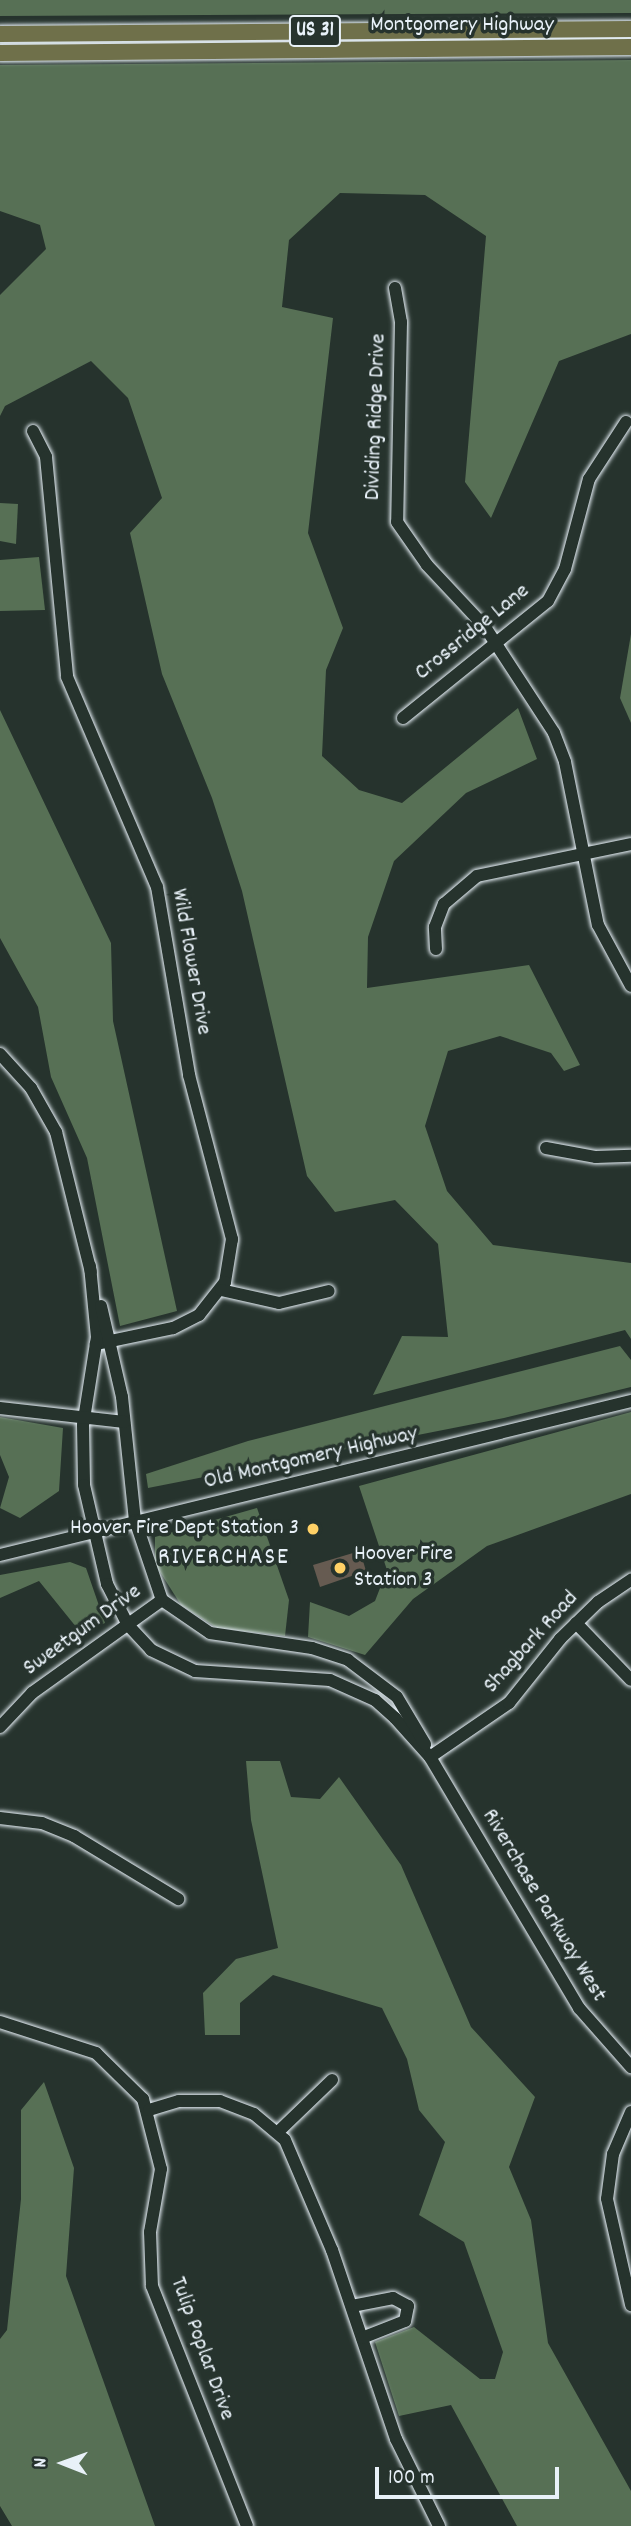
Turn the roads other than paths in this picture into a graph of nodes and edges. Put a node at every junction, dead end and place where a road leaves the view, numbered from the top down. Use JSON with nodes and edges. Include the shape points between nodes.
{"nodes":[{"id":1,"x":631,"y":29,"type":"edge"},
{"id":2,"x":0,"y":34,"type":"edge"},
{"id":3,"x":631,"y":47,"type":"edge"},
{"id":4,"x":0,"y":53,"type":"edge"},
{"id":5,"x":395,"y":288,"type":"dead end"},
{"id":6,"x":626,"y":422,"type":"dead end"},
{"id":7,"x":33,"y":430,"type":"dead end"},
{"id":8,"x":497,"y":645,"type":"junction"},
{"id":9,"x":403,"y":718,"type":"dead end"},
{"id":10,"x":631,"y":844,"type":"edge"},
{"id":11,"x":584,"y":852,"type":"junction"},
{"id":12,"x":436,"y":950,"type":"dead end"},
{"id":13,"x":631,"y":986,"type":"edge"},
{"id":14,"x":0,"y":1054,"type":"edge"},
{"id":15,"x":546,"y":1147,"type":"dead end"},
{"id":16,"x":631,"y":1156,"type":"edge"},
{"id":17,"x":90,"y":1266,"type":"junction"},
{"id":18,"x":221,"y":1290,"type":"junction"},
{"id":19,"x":329,"y":1291,"type":"dead end"},
{"id":20,"x":111,"y":1341,"type":"junction"},
{"id":21,"x":96,"y":1344,"type":"junction"},
{"id":22,"x":631,"y":1401,"type":"edge"},
{"id":23,"x":0,"y":1408,"type":"edge"},
{"id":24,"x":84,"y":1419,"type":"junction"},
{"id":25,"x":124,"y":1422,"type":"junction"},
{"id":26,"x":135,"y":1521,"type":"junction"},
{"id":27,"x":92,"y":1532,"type":"junction"},
{"id":28,"x":0,"y":1555,"type":"edge"},
{"id":29,"x":631,"y":1580,"type":"edge"},
{"id":30,"x":162,"y":1600,"type":"junction"},
{"id":31,"x":576,"y":1623,"type":"junction"},
{"id":32,"x":128,"y":1625,"type":"junction"},
{"id":33,"x":631,"y":1680,"type":"edge"},
{"id":34,"x":0,"y":1727,"type":"edge"},
{"id":35,"x":430,"y":1757,"type":"junction"},
{"id":36,"x":0,"y":1818,"type":"edge"},
{"id":37,"x":178,"y":1899,"type":"dead end"},
{"id":38,"x":0,"y":2022,"type":"edge"},
{"id":39,"x":631,"y":2067,"type":"edge"},
{"id":40,"x":332,"y":2080,"type":"dead end"},
{"id":41,"x":149,"y":2110,"type":"junction"},
{"id":42,"x":631,"y":2112,"type":"edge"},
{"id":43,"x":278,"y":2132,"type":"junction"},
{"id":44,"x":631,"y":2305,"type":"edge"},
{"id":45,"x":352,"y":2306,"type":"junction"},
{"id":46,"x":362,"y":2338,"type":"junction"},
{"id":47,"x":247,"y":2526,"type":"edge"},
{"id":48,"x":439,"y":2526,"type":"edge"}],
"edges":[{"from":1,"to":2,"type":"main road","name":"Montgomery Highway","number":"US 31"},
{"from":3,"to":4,"type":"main road","name":"Montgomery Highway","number":"US 31"},
{"from":5,"to":8,"type":"street","name":"Dividing Ridge Drive","via":[[401,322],[397,522]]},
{"from":6,"to":8,"type":"street","name":"Crossridge Lane","via":[[589,479],[559,582],[541,610]]},
{"from":7,"to":18,"type":"street","name":"Wild Flower Drive","via":[[46,457],[67,677],[162,903],[189,1074],[232,1239],[232,1262]]},
{"from":8,"to":9,"type":"street","name":"Crossridge Lane"},
{"from":8,"to":11,"type":"street","name":"Dividing Ridge Drive","via":[[561,749]]},
{"from":10,"to":11,"type":"street"},
{"from":11,"to":12,"type":"street","via":[[491,871],[465,884],[438,916]]},
{"from":11,"to":13,"type":"street","name":"Dividing Ridge Drive","via":[[602,937]]},
{"from":14,"to":17,"type":"street","name":"Riverchase Parkway West","via":[[31,1088],[56,1132]]},
{"from":15,"to":16,"type":"street","via":[[596,1157]]},
{"from":17,"to":20,"type":"street","name":"Riverchase Parkway West"},
{"from":17,"to":21,"type":"street","name":"Riverchase Parkway West"},
{"from":18,"to":19,"type":"street","via":[[279,1303]]},
{"from":18,"to":20,"type":"street","name":"Wild Flower Drive","via":[[188,1322]]},
{"from":20,"to":21,"type":"street","name":"Wild Flower Drive"},
{"from":20,"to":25,"type":"street","name":"Riverchase Parkway West"},
{"from":21,"to":24,"type":"street","name":"Riverchase Parkway West"},
{"from":22,"to":26,"type":"street","name":"Old Montgomery Highway"},
{"from":23,"to":24,"type":"street"},
{"from":24,"to":25,"type":"street"},
{"from":24,"to":27,"type":"street","name":"Riverchase Parkway West","via":[[82,1470]]},
{"from":25,"to":26,"type":"street","name":"Riverchase Parkway West"},
{"from":26,"to":27,"type":"street","name":"Old Montgomery Highway"},
{"from":26,"to":30,"type":"street","name":"Riverchase Parkway West"},
{"from":27,"to":28,"type":"street","name":"Old Montgomery Highway"},
{"from":27,"to":32,"type":"street","name":"Riverchase Parkway West","via":[[107,1584]]},
{"from":29,"to":31,"type":"street","name":"Shagbark Road"},
{"from":30,"to":32,"type":"street","name":"Sweetgum Drive"},
{"from":30,"to":35,"type":"street","name":"Riverchase Parkway West","via":[[210,1633],[323,1650],[361,1667],[397,1697]]},
{"from":31,"to":33,"type":"street"},
{"from":31,"to":35,"type":"street","name":"Shagbark Road","via":[[509,1703]]},
{"from":32,"to":34,"type":"street","name":"Sweetgum Drive","via":[[32,1693]]},
{"from":32,"to":35,"type":"street","name":"Riverchase Parkway West","via":[[151,1650],[195,1671],[300,1675],[355,1689],[395,1718]]},
{"from":35,"to":39,"type":"street","name":"Riverchase Parkway West","via":[[579,2008]]},
{"from":36,"to":37,"type":"street","via":[[57,1828]]},
{"from":38,"to":41,"type":"street","name":"Tulip Poplar Drive","via":[[96,2053],[126,2078]]},
{"from":40,"to":43,"type":"street"},
{"from":41,"to":43,"type":"street","via":[[179,2101],[220,2101],[254,2114]]},
{"from":41,"to":47,"type":"street","name":"Tulip Poplar Drive","via":[[161,2169],[150,2232],[152,2286]]},
{"from":42,"to":44,"type":"street","via":[[613,2154],[607,2192]]},
{"from":43,"to":45,"type":"street","via":[[299,2166]]},
{"from":45,"to":46,"type":"street"},
{"from":45,"to":46,"type":"street","via":[[401,2298],[408,2306],[405,2321]]},
{"from":46,"to":48,"type":"street","via":[[396,2439]]}]}
